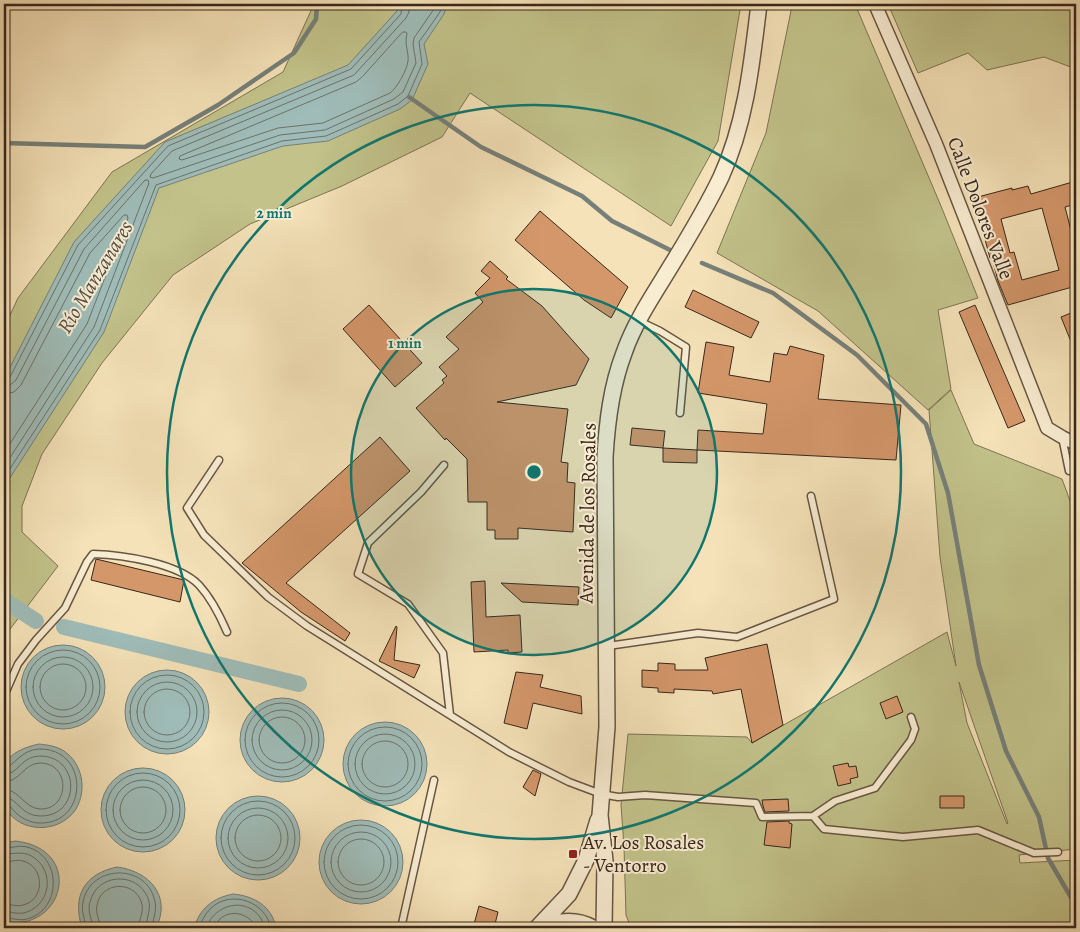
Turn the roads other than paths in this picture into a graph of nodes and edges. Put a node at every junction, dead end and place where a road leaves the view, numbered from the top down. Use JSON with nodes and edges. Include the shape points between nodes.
{"nodes":[{"id":1,"x":759,"y":4,"type":"edge"},
{"id":2,"x":875,"y":4,"type":"edge"},
{"id":3,"x":639,"y":321,"type":"junction"},
{"id":4,"x":680,"y":413,"type":"dead end"},
{"id":5,"x":1062,"y":438,"type":"junction"},
{"id":6,"x":1076,"y":444,"type":"edge"},
{"id":7,"x":218,"y":460,"type":"dead end"},
{"id":8,"x":444,"y":465,"type":"dead end"},
{"id":9,"x":1069,"y":472,"type":"dead end"},
{"id":10,"x":811,"y":496,"type":"dead end"},
{"id":11,"x":227,"y":632,"type":"dead end"},
{"id":12,"x":606,"y":646,"type":"junction"},
{"id":13,"x":4,"y":696,"type":"edge"},
{"id":14,"x":450,"y":715,"type":"junction"},
{"id":15,"x":911,"y":717,"type":"dead end"},
{"id":16,"x":434,"y":780,"type":"dead end"},
{"id":17,"x":602,"y":794,"type":"junction"},
{"id":18,"x":600,"y":815,"type":"junction"},
{"id":19,"x":813,"y":816,"type":"junction"},
{"id":20,"x":1058,"y":852,"type":"dead end"},
{"id":21,"x":401,"y":928,"type":"edge"},
{"id":22,"x":537,"y":928,"type":"edge"},
{"id":23,"x":593,"y":928,"type":"edge"},
{"id":24,"x":604,"y":928,"type":"edge"}],
"edges":[{"from":1,"to":3,"type":"street","name":"Avenida de los Rosales","via":[[754,53],[732,151],[698,222]]},
{"from":2,"to":5,"type":"street","name":"Calle Dolores Valle","via":[[936,144],[1047,428]]},
{"from":3,"to":4,"type":"lane","via":[[686,347]]},
{"from":3,"to":12,"type":"street","name":"Avenida de los Rosales","via":[[624,353],[608,421],[605,457]]},
{"from":5,"to":6,"type":"street"},
{"from":5,"to":9,"type":"lane"},
{"from":7,"to":14,"type":"lane","via":[[188,508],[204,536],[268,597]]},
{"from":8,"to":14,"type":"lane","via":[[368,543],[358,574],[408,604],[443,653]]},
{"from":10,"to":12,"type":"lane","via":[[834,599],[737,637],[698,633]]},
{"from":11,"to":13,"type":"lane","via":[[199,586],[179,570],[93,554],[65,608],[18,664]]},
{"from":12,"to":17,"type":"street","name":"Avenida de los Rosales","via":[[608,727]]},
{"from":14,"to":17,"type":"lane","via":[[509,752],[569,782]]},
{"from":15,"to":19,"type":"lane","via":[[915,729],[911,740],[875,788],[835,800]]},
{"from":16,"to":21,"type":"lane"},
{"from":17,"to":18,"type":"street","name":"Avenida de los Rosales"},
{"from":17,"to":19,"type":"lane","via":[[618,798],[645,795],[756,804],[762,817]]},
{"from":18,"to":22,"type":"street","name":"Avenida de los Rosales","via":[[586,860],[569,894]]},
{"from":18,"to":24,"type":"street","name":"Avenida de los Rosales","via":[[605,860]]},
{"from":19,"to":20,"type":"lane","via":[[824,829],[903,837],[978,830],[1034,853]]},
{"from":22,"to":23,"type":"street","via":[[554,922],[572,922]]}]}
